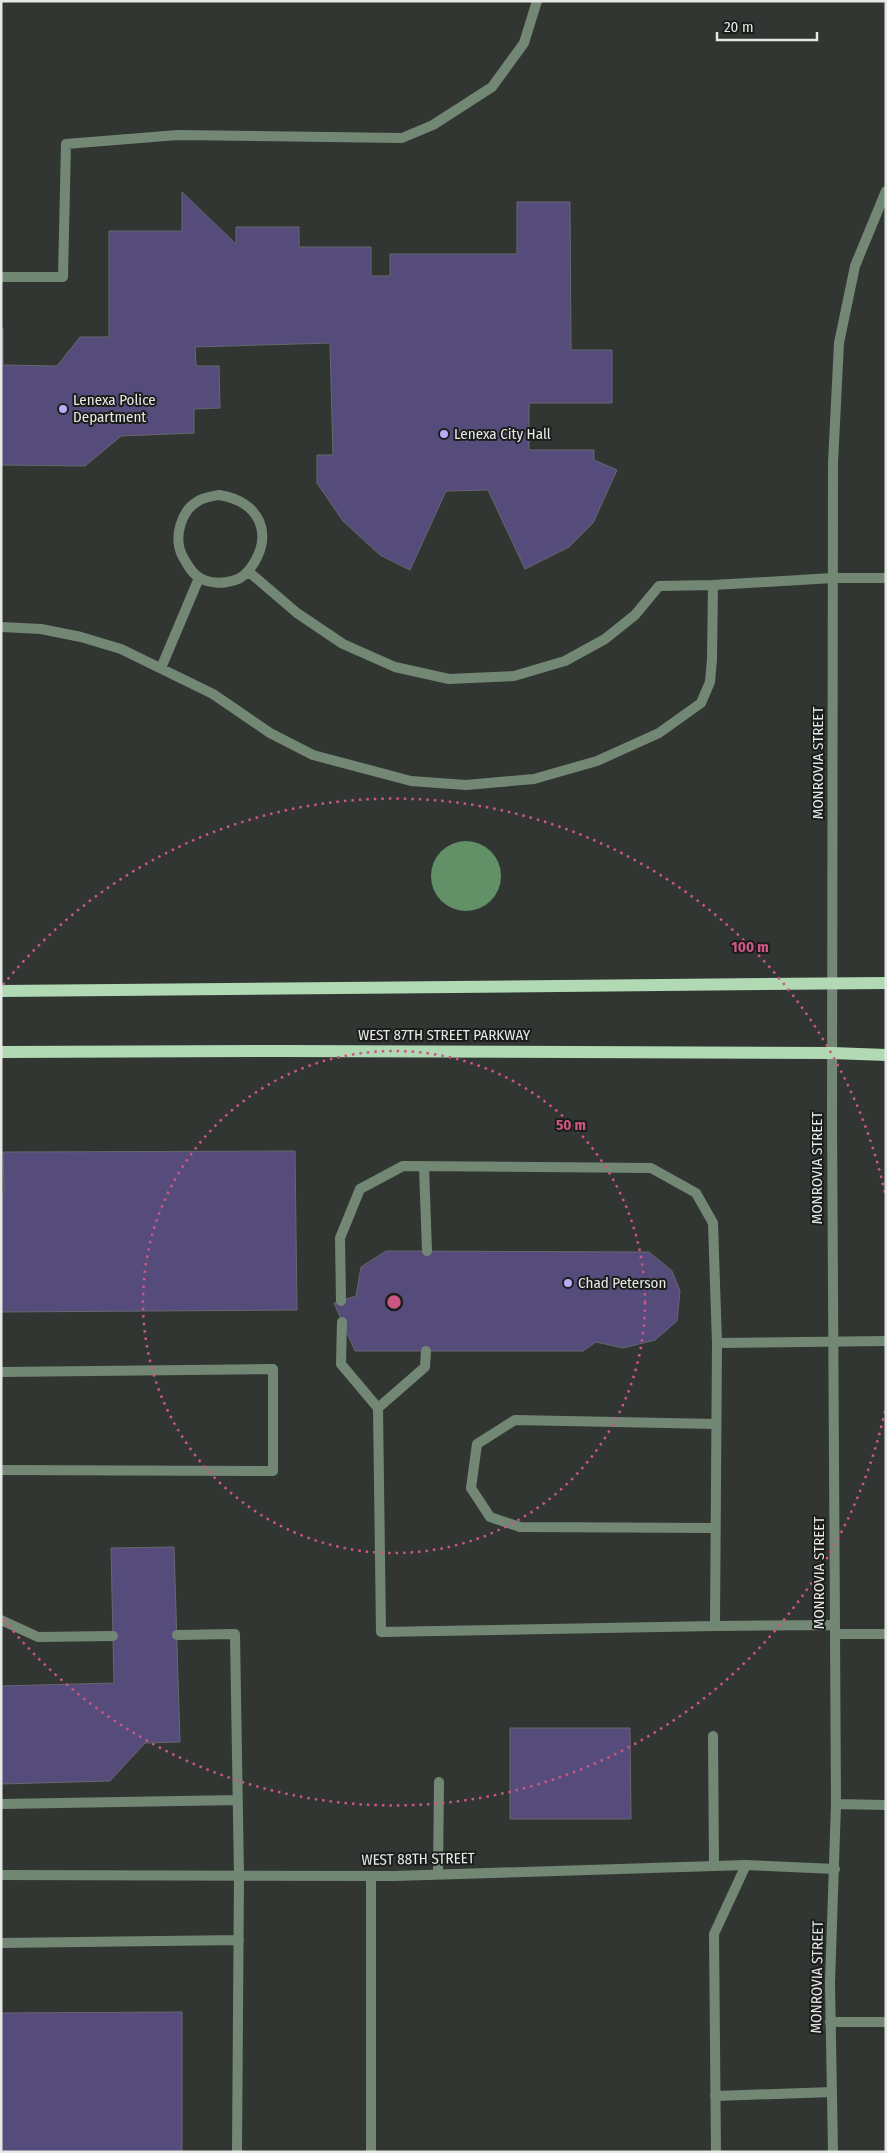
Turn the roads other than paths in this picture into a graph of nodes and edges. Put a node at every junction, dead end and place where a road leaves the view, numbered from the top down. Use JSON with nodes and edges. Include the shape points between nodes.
{"nodes":[{"id":1,"x":537,"y":1,"type":"edge"},
{"id":2,"x":886,"y":192,"type":"edge"},
{"id":3,"x":1,"y":277,"type":"edge"},
{"id":4,"x":249,"y":572,"type":"junction"},
{"id":5,"x":199,"y":578,"type":"junction"},
{"id":6,"x":833,"y":578,"type":"junction"},
{"id":7,"x":886,"y":578,"type":"edge"},
{"id":8,"x":713,"y":585,"type":"junction"},
{"id":9,"x":1,"y":627,"type":"edge"},
{"id":10,"x":161,"y":668,"type":"junction"},
{"id":11,"x":886,"y":983,"type":"edge"},
{"id":12,"x":832,"y":984,"type":"junction"},
{"id":13,"x":1,"y":991,"type":"edge"},
{"id":14,"x":1,"y":1052,"type":"edge"},
{"id":15,"x":832,"y":1053,"type":"junction"},
{"id":16,"x":886,"y":1055,"type":"edge"},
{"id":17,"x":424,"y":1167,"type":"junction"},
{"id":18,"x":427,"y":1251,"type":"dead end"},
{"id":19,"x":341,"y":1301,"type":"dead end"},
{"id":20,"x":342,"y":1322,"type":"dead end"},
{"id":21,"x":833,"y":1341,"type":"junction"},
{"id":22,"x":886,"y":1341,"type":"edge"},
{"id":23,"x":717,"y":1342,"type":"junction"},
{"id":24,"x":426,"y":1351,"type":"dead end"},
{"id":25,"x":1,"y":1372,"type":"edge"},
{"id":26,"x":378,"y":1408,"type":"junction"},
{"id":27,"x":716,"y":1424,"type":"junction"},
{"id":28,"x":1,"y":1470,"type":"edge"},
{"id":29,"x":715,"y":1528,"type":"junction"},
{"id":30,"x":1,"y":1620,"type":"edge"},
{"id":31,"x":715,"y":1626,"type":"junction"},
{"id":32,"x":835,"y":1629,"type":"junction"},
{"id":33,"x":886,"y":1634,"type":"edge"},
{"id":34,"x":177,"y":1635,"type":"dead end"},
{"id":35,"x":113,"y":1636,"type":"dead end"},
{"id":36,"x":713,"y":1736,"type":"dead end"},
{"id":37,"x":439,"y":1782,"type":"dead end"},
{"id":38,"x":238,"y":1800,"type":"junction"},
{"id":39,"x":1,"y":1804,"type":"edge"},
{"id":40,"x":836,"y":1804,"type":"junction"},
{"id":41,"x":886,"y":1805,"type":"edge"},
{"id":42,"x":746,"y":1865,"type":"junction"},
{"id":43,"x":714,"y":1866,"type":"junction"},
{"id":44,"x":835,"y":1869,"type":"junction"},
{"id":45,"x":438,"y":1874,"type":"junction"},
{"id":46,"x":1,"y":1875,"type":"edge"},
{"id":47,"x":240,"y":1876,"type":"junction"},
{"id":48,"x":371,"y":1876,"type":"junction"},
{"id":49,"x":239,"y":1940,"type":"junction"},
{"id":50,"x":1,"y":1943,"type":"edge"},
{"id":51,"x":830,"y":2022,"type":"junction"},
{"id":52,"x":886,"y":2022,"type":"edge"},
{"id":53,"x":832,"y":2092,"type":"junction"},
{"id":54,"x":715,"y":2096,"type":"junction"},
{"id":55,"x":237,"y":2152,"type":"edge"},
{"id":56,"x":371,"y":2152,"type":"edge"},
{"id":57,"x":716,"y":2152,"type":"edge"},
{"id":58,"x":833,"y":2152,"type":"edge"}],
"edges":[{"from":1,"to":3,"type":"street","via":[[524,43],[492,87],[433,125],[402,138],[178,135],[66,144],[64,277]]},
{"from":2,"to":6,"type":"street","name":"MONROVIA STREET","via":[[855,266],[839,343],[833,463]]},
{"from":4,"to":5,"type":"street","via":[[233,581],[217,583]]},
{"from":4,"to":5,"type":"street","via":[[260,550],[261,524],[255,512],[245,504],[233,497],[219,495],[199,500],[185,515],[178,534],[181,553],[190,570]]},
{"from":4,"to":8,"type":"street","via":[[297,613],[343,644],[395,667],[449,680],[514,676],[565,661],[606,639],[635,615],[659,586]]},
{"from":5,"to":10,"type":"street"},
{"from":6,"to":7,"type":"street"},
{"from":6,"to":8,"type":"street"},
{"from":6,"to":12,"type":"street","name":"MONROVIA STREET"},
{"from":8,"to":10,"type":"street","via":[[710,682],[701,703],[660,733],[597,761],[534,779],[466,785],[411,780],[313,755],[270,732],[213,694]]},
{"from":9,"to":10,"type":"street","via":[[41,629],[81,637],[120,649]]},
{"from":11,"to":12,"type":"main road"},
{"from":12,"to":13,"type":"main road"},
{"from":12,"to":15,"type":"street","name":"MONROVIA STREET"},
{"from":14,"to":15,"type":"main road","name":"WEST 87TH STREET PARKWAY"},
{"from":15,"to":16,"type":"main road","name":"WEST 87TH STREET PARKWAY"},
{"from":15,"to":21,"type":"street","name":"MONROVIA STREET"},
{"from":17,"to":18,"type":"street"},
{"from":17,"to":19,"type":"street","via":[[403,1166],[360,1189],[340,1238]]},
{"from":17,"to":23,"type":"street","via":[[651,1168],[696,1193],[713,1222]]},
{"from":20,"to":26,"type":"street","via":[[341,1364]]},
{"from":21,"to":22,"type":"street"},
{"from":21,"to":23,"type":"street"},
{"from":21,"to":32,"type":"street","name":"MONROVIA STREET"},
{"from":23,"to":27,"type":"street"},
{"from":24,"to":26,"type":"street","via":[[425,1366]]},
{"from":25,"to":28,"type":"street","via":[[273,1369],[273,1471]]},
{"from":26,"to":31,"type":"street","via":[[381,1632]]},
{"from":27,"to":29,"type":"street"},
{"from":27,"to":29,"type":"street","via":[[515,1420],[476,1444],[471,1488],[490,1517],[520,1527]]},
{"from":29,"to":31,"type":"street"},
{"from":30,"to":35,"type":"street","via":[[38,1637]]},
{"from":31,"to":32,"type":"street"},
{"from":32,"to":33,"type":"street"},
{"from":32,"to":40,"type":"street","name":"MONROVIA STREET"},
{"from":34,"to":38,"type":"street","via":[[235,1634]]},
{"from":36,"to":43,"type":"street"},
{"from":37,"to":45,"type":"street"},
{"from":38,"to":39,"type":"street"},
{"from":38,"to":47,"type":"street"},
{"from":40,"to":41,"type":"street"},
{"from":40,"to":44,"type":"street","name":"MONROVIA STREET"},
{"from":42,"to":43,"type":"street","name":"WEST 88TH STREET"},
{"from":42,"to":44,"type":"street","name":"WEST 88TH STREET"},
{"from":42,"to":54,"type":"street","via":[[714,1934]]},
{"from":43,"to":45,"type":"street","name":"WEST 88TH STREET"},
{"from":44,"to":51,"type":"street","name":"MONROVIA STREET"},
{"from":45,"to":48,"type":"street","name":"WEST 88TH STREET"},
{"from":46,"to":47,"type":"street","name":"WEST 88TH STREET"},
{"from":47,"to":48,"type":"street","name":"WEST 88TH STREET"},
{"from":47,"to":49,"type":"street"},
{"from":48,"to":56,"type":"street"},
{"from":49,"to":50,"type":"street"},
{"from":49,"to":55,"type":"street"},
{"from":51,"to":52,"type":"street"},
{"from":51,"to":53,"type":"street","name":"MONROVIA STREET"},
{"from":53,"to":54,"type":"street"},
{"from":53,"to":58,"type":"street","name":"MONROVIA STREET"},
{"from":54,"to":57,"type":"street"}]}
